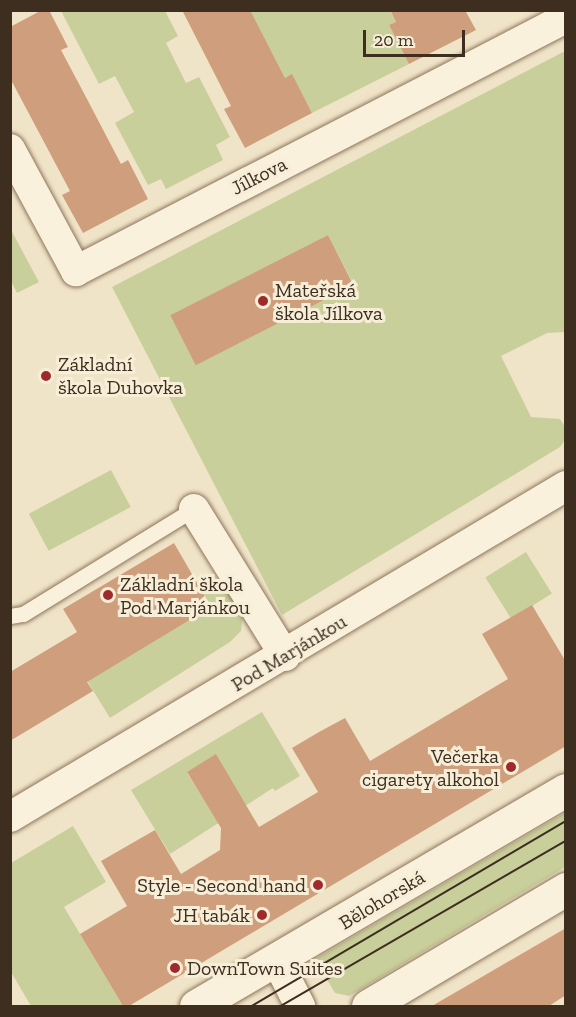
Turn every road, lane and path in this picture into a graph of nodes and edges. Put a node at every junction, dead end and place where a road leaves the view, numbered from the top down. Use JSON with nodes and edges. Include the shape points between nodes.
{"nodes":[{"id":1,"x":566,"y":18,"type":"edge"},
{"id":2,"x":10,"y":149,"type":"edge"},
{"id":3,"x":566,"y":486,"type":"edge"},
{"id":4,"x":194,"y":508,"type":"joint"},
{"id":5,"x":10,"y":616,"type":"edge"},
{"id":6,"x":285,"y":656,"type":"junction"},
{"id":7,"x":566,"y":790,"type":"edge"},
{"id":8,"x":10,"y":817,"type":"edge"},
{"id":9,"x":566,"y":889,"type":"edge"},
{"id":10,"x":277,"y":961,"type":"junction"},
{"id":11,"x":196,"y":1006,"type":"edge"},
{"id":12,"x":300,"y":1006,"type":"edge"},
{"id":13,"x":368,"y":1006,"type":"edge"}],
"edges":[{"from":1,"to":2,"type":"street","name":"Jílkova","via":[[76,271]]},
{"from":3,"to":6,"type":"street","name":"Pod Marjánkou"},
{"from":4,"to":5,"type":"lane","via":[[23,614]]},
{"from":4,"to":6,"type":"street"},
{"from":6,"to":8,"type":"street","name":"Pod Marjánkou"},
{"from":7,"to":10,"type":"street","name":"Bělohorská"},
{"from":9,"to":13,"type":"street"},
{"from":10,"to":11,"type":"street","name":"Bělohorská"},
{"from":10,"to":12,"type":"street"}]}
